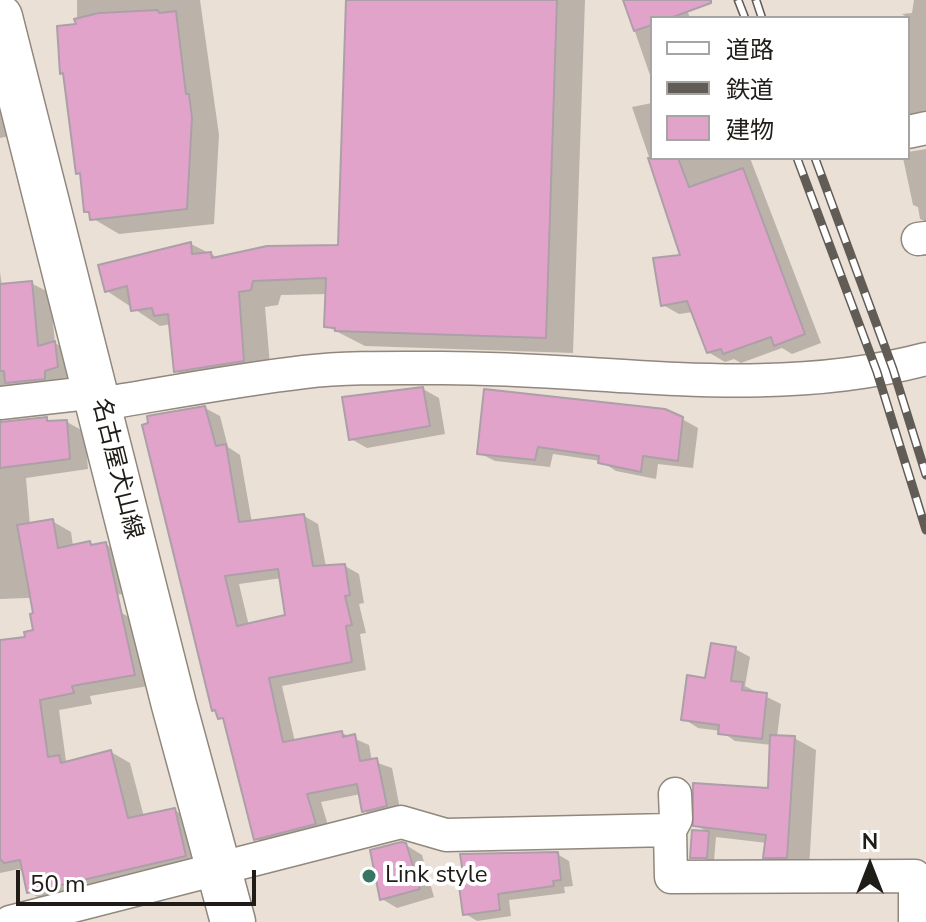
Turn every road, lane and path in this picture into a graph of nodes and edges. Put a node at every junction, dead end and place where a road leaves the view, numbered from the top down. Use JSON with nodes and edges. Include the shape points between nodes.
{"nodes":[{"id":1,"x":0,"y":17,"type":"edge"},
{"id":2,"x":926,"y":359,"type":"edge"},
{"id":3,"x":99,"y":398,"type":"junction"},
{"id":4,"x":0,"y":403,"type":"edge"},
{"id":5,"x":675,"y":794,"type":"dead end"},
{"id":6,"x":670,"y":830,"type":"junction"},
{"id":7,"x":217,"y":868,"type":"junction"},
{"id":8,"x":919,"y":911,"type":"edge"},
{"id":9,"x":10,"y":922,"type":"edge"},
{"id":10,"x":233,"y":922,"type":"edge"}],
"edges":[{"from":1,"to":3,"type":"main road","name":"名古屋犬山線"},
{"from":2,"to":3,"type":"street","via":[[877,372],[808,380],[440,368],[306,372]]},
{"from":3,"to":4,"type":"street"},
{"from":3,"to":7,"type":"main road","name":"名古屋犬山線"},
{"from":5,"to":6,"type":"street","via":[[676,819]]},
{"from":6,"to":7,"type":"street","via":[[446,835],[401,822]]},
{"from":6,"to":8,"type":"street","via":[[671,877],[915,876]]},
{"from":7,"to":9,"type":"street"},
{"from":7,"to":10,"type":"main road","name":"名古屋犬山線"}]}
